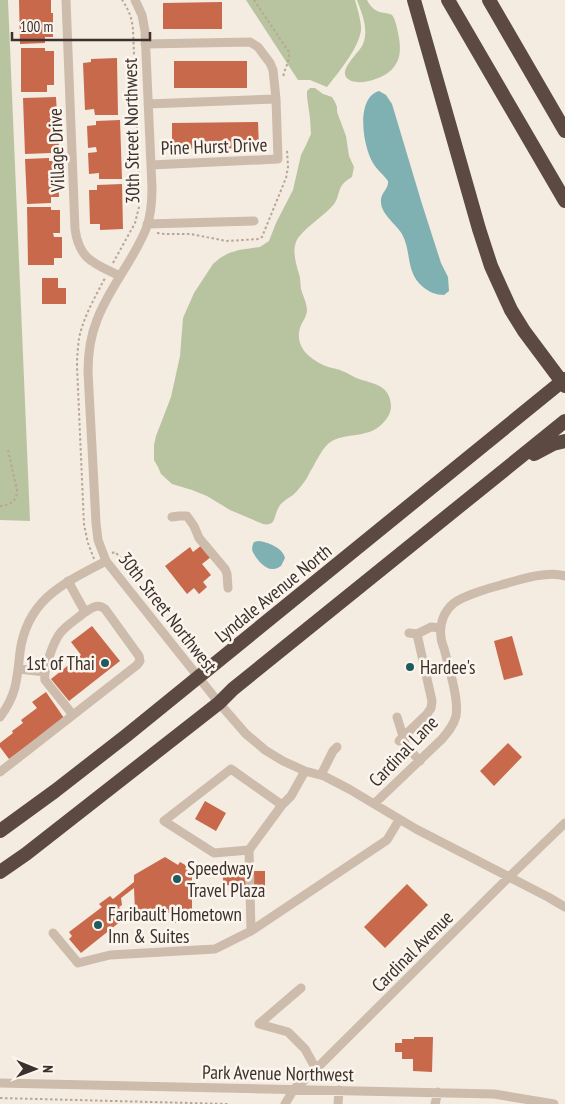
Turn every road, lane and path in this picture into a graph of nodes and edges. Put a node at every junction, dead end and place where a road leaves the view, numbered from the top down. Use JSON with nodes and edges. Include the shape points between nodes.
{"nodes":[{"id":1,"x":66,"y":0,"type":"edge"},
{"id":2,"x":122,"y":0,"type":"edge"},
{"id":3,"x":135,"y":0,"type":"edge"},
{"id":4,"x":414,"y":0,"type":"edge"},
{"id":5,"x":448,"y":0,"type":"edge"},
{"id":6,"x":489,"y":0,"type":"edge"},
{"id":7,"x":145,"y":44,"type":"junction"},
{"id":8,"x":276,"y":98,"type":"junction"},
{"id":9,"x":148,"y":104,"type":"junction"},
{"id":10,"x":565,"y":132,"type":"edge"},
{"id":11,"x":150,"y":165,"type":"junction"},
{"id":12,"x":565,"y":201,"type":"edge"},
{"id":13,"x":254,"y":221,"type":"dead end"},
{"id":14,"x":135,"y":223,"type":"dead end"},
{"id":15,"x":147,"y":224,"type":"junction"},
{"id":16,"x":120,"y":276,"type":"junction"},
{"id":17,"x":564,"y":382,"type":"edge"},
{"id":18,"x":565,"y":421,"type":"edge"},
{"id":19,"x":565,"y":441,"type":"edge"},
{"id":20,"x":8,"y":450,"type":"dead end"},
{"id":21,"x":498,"y":474,"type":"junction"},
{"id":22,"x":0,"y":506,"type":"edge"},
{"id":23,"x":172,"y":517,"type":"dead end"},
{"id":24,"x":105,"y":559,"type":"junction"},
{"id":25,"x":94,"y":560,"type":"dead end"},
{"id":26,"x":565,"y":576,"type":"edge"},
{"id":27,"x":68,"y":581,"type":"junction"},
{"id":28,"x":228,"y":588,"type":"dead end"},
{"id":29,"x":85,"y":612,"type":"junction"},
{"id":30,"x":440,"y":628,"type":"junction"},
{"id":31,"x":194,"y":651,"type":"dead end"},
{"id":32,"x":19,"y":669,"type":"junction"},
{"id":33,"x":44,"y":672,"type":"junction"},
{"id":34,"x":198,"y":677,"type":"junction"},
{"id":35,"x":219,"y":703,"type":"junction"},
{"id":36,"x":73,"y":715,"type":"junction"},
{"id":37,"x":0,"y":717,"type":"edge"},
{"id":38,"x":397,"y":717,"type":"dead end"},
{"id":39,"x":401,"y":739,"type":"junction"},
{"id":40,"x":337,"y":747,"type":"dead end"},
{"id":41,"x":420,"y":761,"type":"junction"},
{"id":42,"x":305,"y":771,"type":"junction"},
{"id":43,"x":0,"y":772,"type":"edge"},
{"id":44,"x":321,"y":775,"type":"junction"},
{"id":45,"x":374,"y":804,"type":"junction"},
{"id":46,"x":282,"y":805,"type":"junction"},
{"id":47,"x":399,"y":820,"type":"junction"},
{"id":48,"x":565,"y":823,"type":"edge"},
{"id":49,"x":0,"y":831,"type":"edge"},
{"id":50,"x":249,"y":850,"type":"junction"},
{"id":51,"x":0,"y":872,"type":"edge"},
{"id":52,"x":509,"y":877,"type":"junction"},
{"id":53,"x":565,"y":907,"type":"edge"},
{"id":54,"x":252,"y":931,"type":"junction"},
{"id":55,"x":53,"y":933,"type":"dead end"},
{"id":56,"x":301,"y":988,"type":"dead end"},
{"id":57,"x":316,"y":1070,"type":"junction"},
{"id":58,"x":0,"y":1083,"type":"edge"},
{"id":59,"x":294,"y":1089,"type":"junction"},
{"id":60,"x":339,"y":1090,"type":"junction"},
{"id":61,"x":438,"y":1092,"type":"junction"},
{"id":62,"x":0,"y":1098,"type":"edge"},
{"id":63,"x":228,"y":1104,"type":"edge"},
{"id":64,"x":285,"y":1104,"type":"edge"},
{"id":65,"x":338,"y":1104,"type":"edge"},
{"id":66,"x":435,"y":1104,"type":"edge"},
{"id":67,"x":554,"y":1104,"type":"edge"}],
"edges":[{"from":1,"to":16,"type":"street","name":"Village Drive","via":[[77,242],[95,264]]},
{"from":2,"to":14,"type":"path","via":[[132,19],[133,30],[140,194]]},
{"from":3,"to":7,"type":"street","name":"30th Street Northwest","via":[[143,21]]},
{"from":4,"to":17,"type":"highway","via":[[491,266],[524,331]]},
{"from":5,"to":12,"type":"highway"},
{"from":6,"to":10,"type":"highway"},
{"from":7,"to":8,"type":"street","via":[[250,42],[270,63]]},
{"from":7,"to":9,"type":"street","name":"30th Street Northwest"},
{"from":8,"to":9,"type":"street"},
{"from":8,"to":11,"type":"street","name":"Pine Hurst Drive","via":[[278,159]]},
{"from":9,"to":11,"type":"street","name":"30th Street Northwest"},
{"from":11,"to":15,"type":"street","name":"30th Street Northwest","via":[[151,204]]},
{"from":13,"to":15,"type":"street"},
{"from":15,"to":16,"type":"street","name":"30th Street Northwest"},
{"from":16,"to":24,"type":"street","name":"30th Street Northwest","via":[[97,320],[88,357],[95,514],[98,540]]},
{"from":17,"to":34,"type":"highway","name":"Lyndale Avenue North"},
{"from":18,"to":21,"type":"highway"},
{"from":19,"to":21,"type":"highway","via":[[553,444]]},
{"from":20,"to":22,"type":"path","via":[[17,495],[11,504]]},
{"from":21,"to":35,"type":"highway"},
{"from":23,"to":28,"type":"street","via":[[187,516],[199,538],[227,574]]},
{"from":24,"to":25,"type":"path"},
{"from":24,"to":27,"type":"street"},
{"from":24,"to":31,"type":"path","via":[[114,552],[130,561],[192,638]]},
{"from":24,"to":34,"type":"street","name":"30th Street Northwest"},
{"from":26,"to":30,"type":"street","via":[[551,574],[483,590],[455,602],[448,609]]},
{"from":27,"to":29,"type":"street"},
{"from":27,"to":32,"type":"street","via":[[44,599],[28,624],[21,643]]},
{"from":29,"to":33,"type":"street","via":[[61,632]]},
{"from":29,"to":36,"type":"street","via":[[102,606],[140,661]]},
{"from":30,"to":39,"type":"street","via":[[431,627],[413,633],[432,701],[428,714]]},
{"from":30,"to":41,"type":"street","name":"Cardinal Lane","via":[[457,705],[456,717],[451,729]]},
{"from":32,"to":33,"type":"street"},
{"from":32,"to":37,"type":"street","via":[[14,692]]},
{"from":33,"to":36,"type":"street","via":[[45,680]]},
{"from":34,"to":35,"type":"street","name":"30th Street Northwest"},
{"from":34,"to":49,"type":"highway","name":"Lyndale Avenue North"},
{"from":35,"to":42,"type":"street","name":"30th Street Northwest","via":[[265,750]]},
{"from":35,"to":51,"type":"highway"},
{"from":36,"to":43,"type":"street"},
{"from":38,"to":39,"type":"street"},
{"from":39,"to":41,"type":"street"},
{"from":40,"to":44,"type":"street"},
{"from":41,"to":45,"type":"street","name":"Cardinal Lane"},
{"from":42,"to":44,"type":"street","name":"30th Street Northwest"},
{"from":42,"to":46,"type":"street"},
{"from":44,"to":45,"type":"street","name":"30th Street Northwest"},
{"from":45,"to":47,"type":"street","name":"30th Street Northwest"},
{"from":46,"to":50,"type":"street"},
{"from":46,"to":50,"type":"street","via":[[230,769],[164,822],[214,854]]},
{"from":47,"to":52,"type":"street","name":"30th Street Northwest"},
{"from":47,"to":54,"type":"street","via":[[386,840]]},
{"from":48,"to":52,"type":"street","name":"Cardinal Avenue"},
{"from":50,"to":54,"type":"street"},
{"from":52,"to":53,"type":"street","name":"30th Street Northwest"},
{"from":52,"to":57,"type":"street","name":"Cardinal Avenue"},
{"from":54,"to":55,"type":"street","via":[[214,949],[110,954],[78,962]]},
{"from":56,"to":57,"type":"street","via":[[260,1024],[288,1032],[305,1049]]},
{"from":57,"to":59,"type":"street","name":"Cardinal Avenue"},
{"from":58,"to":59,"type":"street","name":"Park Avenue Northwest"},
{"from":59,"to":60,"type":"street","name":"Park Avenue Northwest"},
{"from":59,"to":64,"type":"street","name":"Cardinal Avenue"},
{"from":60,"to":61,"type":"street","name":"Park Avenue Northwest"},
{"from":60,"to":65,"type":"street"},
{"from":61,"to":66,"type":"street"},
{"from":61,"to":67,"type":"street","name":"Park Avenue Northwest","via":[[494,1094]]},
{"from":62,"to":63,"type":"path"}]}
